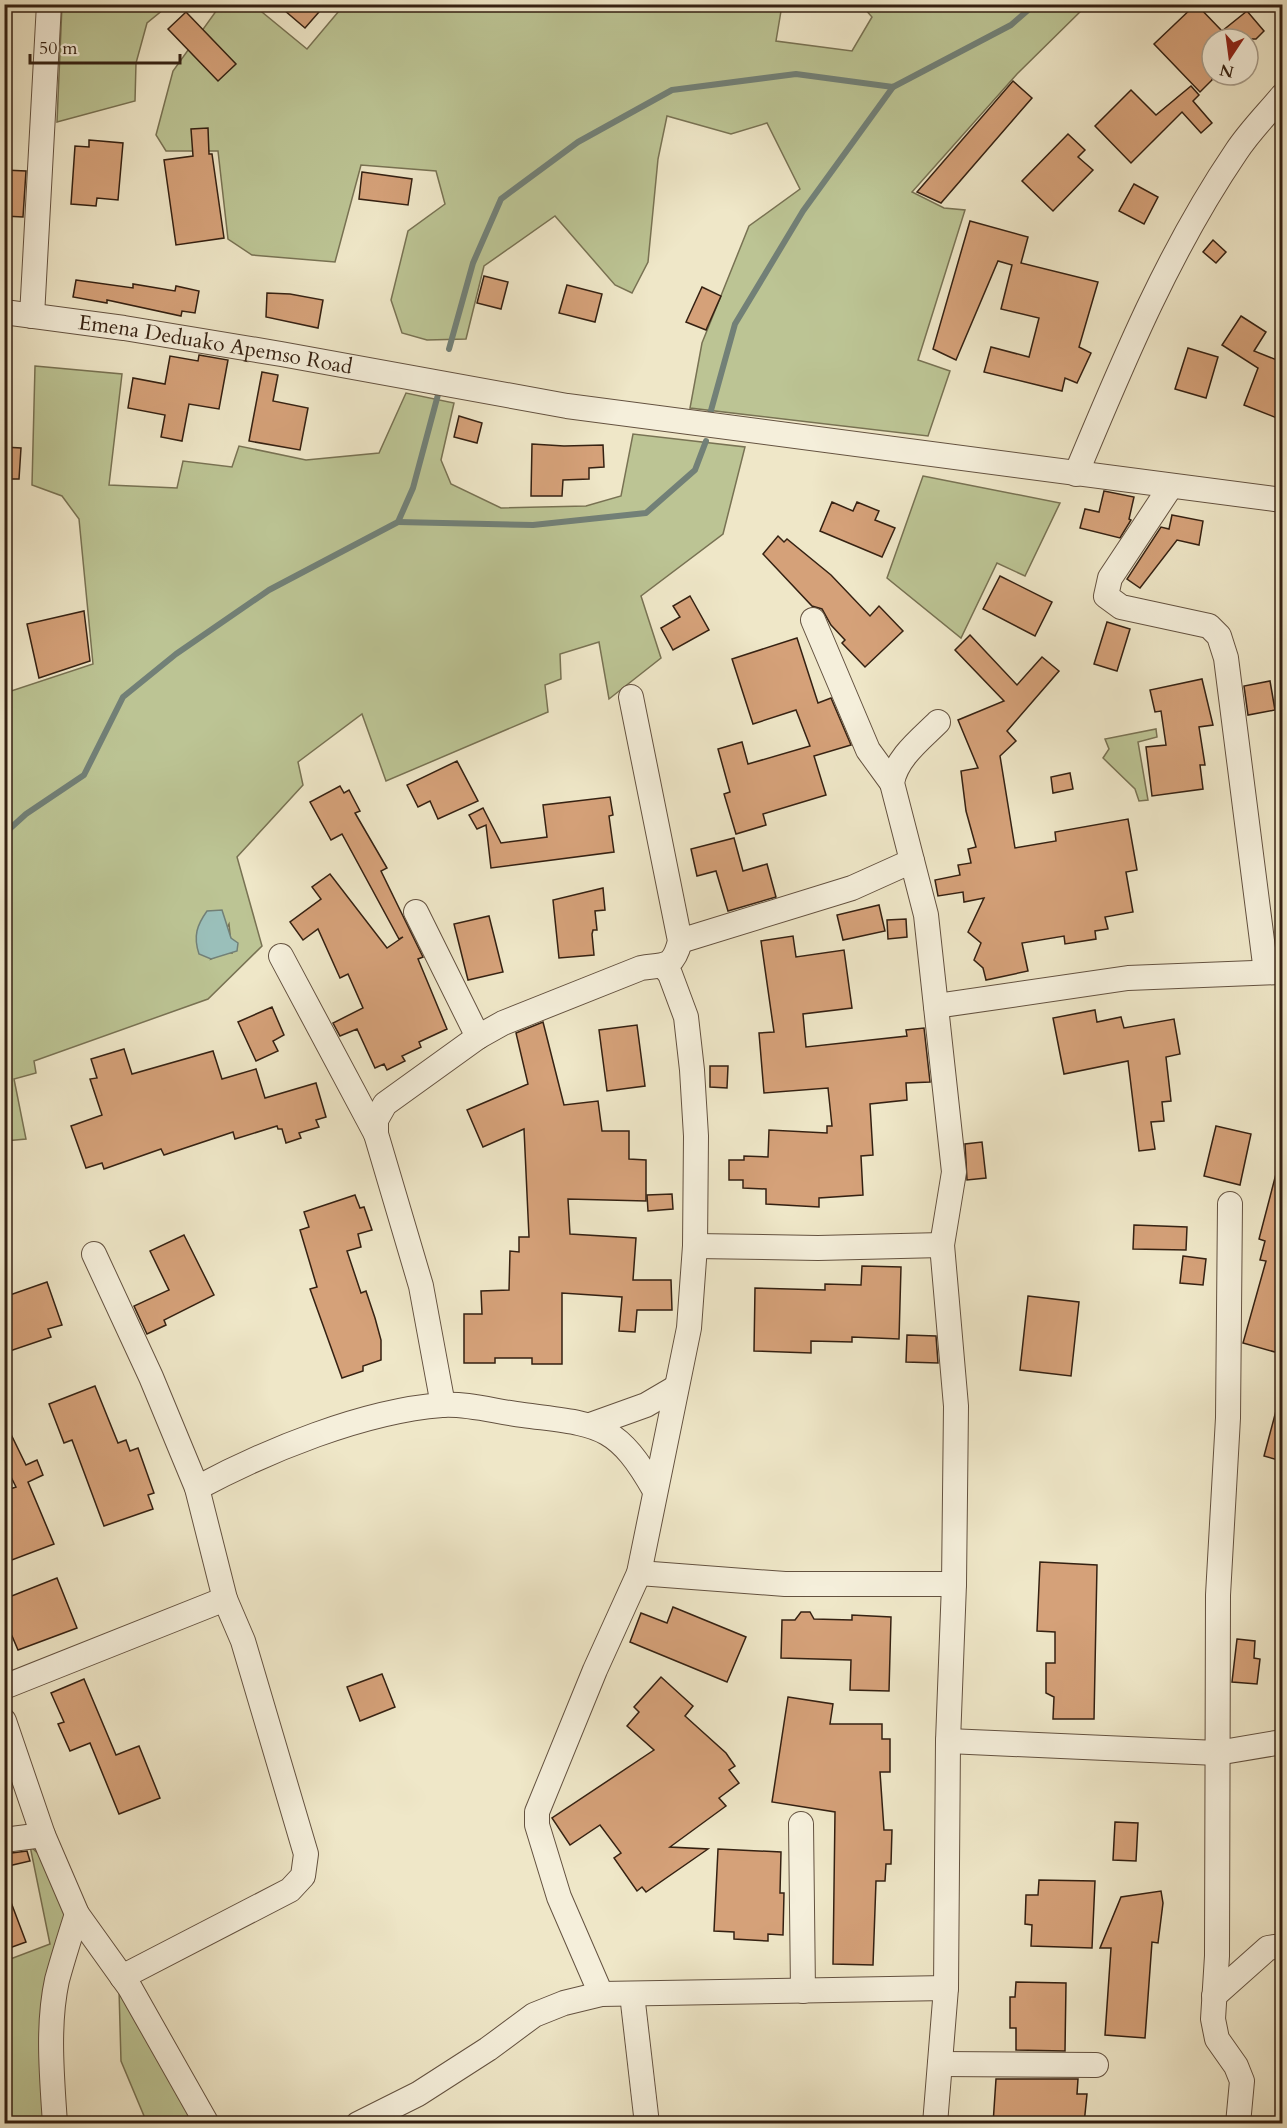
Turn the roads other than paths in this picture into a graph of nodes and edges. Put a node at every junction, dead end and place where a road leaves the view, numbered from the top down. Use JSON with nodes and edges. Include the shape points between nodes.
{"nodes":[{"id":1,"x":49,"y":4,"type":"edge"},
{"id":2,"x":1282,"y":96,"type":"edge"},
{"id":3,"x":4,"y":312,"type":"edge"},
{"id":4,"x":33,"y":316,"type":"junction"},
{"id":5,"x":1076,"y":474,"type":"junction"},
{"id":6,"x":1171,"y":486,"type":"junction"},
{"id":7,"x":1282,"y":499,"type":"edge"},
{"id":8,"x":813,"y":620,"type":"dead end"},
{"id":9,"x":631,"y":697,"type":"dead end"},
{"id":10,"x":938,"y":722,"type":"dead end"},
{"id":11,"x":892,"y":783,"type":"junction"},
{"id":12,"x":912,"y":861,"type":"junction"},
{"id":13,"x":416,"y":912,"type":"dead end"},
{"id":14,"x":680,"y":940,"type":"junction"},
{"id":15,"x":281,"y":956,"type":"dead end"},
{"id":16,"x":664,"y":967,"type":"junction"},
{"id":17,"x":1274,"y":972,"type":"edge"},
{"id":18,"x":936,"y":1006,"type":"junction"},
{"id":19,"x":478,"y":1037,"type":"junction"},
{"id":20,"x":376,"y":1134,"type":"junction"},
{"id":21,"x":1230,"y":1204,"type":"dead end"},
{"id":22,"x":942,"y":1245,"type":"junction"},
{"id":23,"x":695,"y":1246,"type":"junction"},
{"id":24,"x":94,"y":1254,"type":"dead end"},
{"id":25,"x":675,"y":1388,"type":"junction"},
{"id":26,"x":443,"y":1405,"type":"junction"},
{"id":27,"x":593,"y":1424,"type":"junction"},
{"id":28,"x":197,"y":1488,"type":"junction"},
{"id":29,"x":655,"y":1491,"type":"junction"},
{"id":30,"x":639,"y":1573,"type":"junction"},
{"id":31,"x":954,"y":1584,"type":"junction"},
{"id":32,"x":225,"y":1599,"type":"junction"},
{"id":33,"x":4,"y":1687,"type":"edge"},
{"id":34,"x":4,"y":1721,"type":"edge"},
{"id":35,"x":948,"y":1741,"type":"junction"},
{"id":36,"x":1282,"y":1742,"type":"edge"},
{"id":37,"x":1217,"y":1753,"type":"junction"},
{"id":38,"x":801,"y":1824,"type":"dead end"},
{"id":39,"x":43,"y":1835,"type":"junction"},
{"id":40,"x":4,"y":1840,"type":"edge"},
{"id":41,"x":77,"y":1914,"type":"junction"},
{"id":42,"x":1282,"y":1946,"type":"edge"},
{"id":43,"x":122,"y":1977,"type":"junction"},
{"id":44,"x":946,"y":1989,"type":"junction"},
{"id":45,"x":803,"y":1991,"type":"junction"},
{"id":46,"x":601,"y":1994,"type":"junction"},
{"id":47,"x":632,"y":1994,"type":"junction"},
{"id":48,"x":1214,"y":1996,"type":"junction"},
{"id":49,"x":940,"y":2064,"type":"junction"},
{"id":50,"x":1096,"y":2066,"type":"dead end"},
{"id":51,"x":55,"y":2124,"type":"edge"},
{"id":52,"x":207,"y":2124,"type":"edge"},
{"id":53,"x":358,"y":2124,"type":"edge"},
{"id":54,"x":646,"y":2124,"type":"edge"},
{"id":55,"x":936,"y":2124,"type":"edge"},
{"id":56,"x":1238,"y":2124,"type":"edge"}],
"edges":[{"from":1,"to":4,"type":"street"},
{"from":2,"to":5,"type":"street","via":[[1236,151],[1184,237],[1128,351]]},
{"from":3,"to":4,"type":"street","name":"Emena Deduako Apemso Road"},
{"from":4,"to":5,"type":"street","name":"Emena Deduako Apemso Road","via":[[124,328],[567,406]]},
{"from":5,"to":6,"type":"street","name":"Emena Deduako Apemso Road"},
{"from":6,"to":7,"type":"street","name":"Emena Deduako Apemso Road"},
{"from":6,"to":17,"type":"street","via":[[1110,579],[1106,596],[1120,607],[1209,626],[1219,636],[1226,658]]},
{"from":8,"to":11,"type":"street","via":[[868,750]]},
{"from":9,"to":14,"type":"street"},
{"from":10,"to":11,"type":"street","via":[[900,762]]},
{"from":11,"to":12,"type":"street"},
{"from":12,"to":14,"type":"street","via":[[852,888]]},
{"from":12,"to":18,"type":"street","via":[[926,915]]},
{"from":13,"to":19,"type":"street"},
{"from":14,"to":16,"type":"street","via":[[676,957]]},
{"from":15,"to":20,"type":"street"},
{"from":16,"to":19,"type":"street","via":[[640,968]]},
{"from":16,"to":23,"type":"street","via":[[679,998],[690,1040],[696,1136]]},
{"from":17,"to":18,"type":"street","via":[[1128,978]]},
{"from":18,"to":22,"type":"street","via":[[954,1172]]},
{"from":19,"to":20,"type":"street","via":[[385,1104],[376,1120]]},
{"from":20,"to":26,"type":"street","via":[[421,1286]]},
{"from":21,"to":37,"type":"street","via":[[1228,1418],[1218,1595]]},
{"from":22,"to":23,"type":"street"},
{"from":22,"to":31,"type":"street","via":[[956,1406]]},
{"from":23,"to":25,"type":"street","via":[[689,1328]]},
{"from":24,"to":28,"type":"street"},
{"from":25,"to":27,"type":"street","via":[[646,1405]]},
{"from":25,"to":29,"type":"street"},
{"from":26,"to":27,"type":"street"},
{"from":26,"to":28,"type":"street","via":[[322,1433],[245,1462]]},
{"from":27,"to":29,"type":"street","via":[[626,1448]]},
{"from":28,"to":32,"type":"street"},
{"from":29,"to":30,"type":"street"},
{"from":30,"to":31,"type":"street","via":[[784,1584]]},
{"from":30,"to":46,"type":"street","via":[[537,1812],[537,1825],[559,1897]]},
{"from":31,"to":35,"type":"street"},
{"from":32,"to":33,"type":"street"},
{"from":32,"to":43,"type":"street","via":[[243,1641],[297,1820],[306,1854],[303,1876],[290,1890]]},
{"from":34,"to":39,"type":"street"},
{"from":35,"to":37,"type":"street"},
{"from":35,"to":44,"type":"street"},
{"from":36,"to":37,"type":"street"},
{"from":37,"to":48,"type":"street"},
{"from":38,"to":45,"type":"street"},
{"from":39,"to":40,"type":"street"},
{"from":39,"to":41,"type":"street"},
{"from":41,"to":43,"type":"street"},
{"from":41,"to":51,"type":"street","via":[[54,2005]]},
{"from":42,"to":48,"type":"street","via":[[1268,1948]]},
{"from":43,"to":52,"type":"street"},
{"from":44,"to":45,"type":"street"},
{"from":44,"to":49,"type":"street"},
{"from":45,"to":47,"type":"street"},
{"from":46,"to":47,"type":"street"},
{"from":46,"to":53,"type":"street","via":[[534,2016],[418,2094]]},
{"from":47,"to":54,"type":"street"},
{"from":48,"to":56,"type":"street","via":[[1217,2039],[1242,2081]]},
{"from":49,"to":50,"type":"street"},
{"from":49,"to":55,"type":"street"}]}
